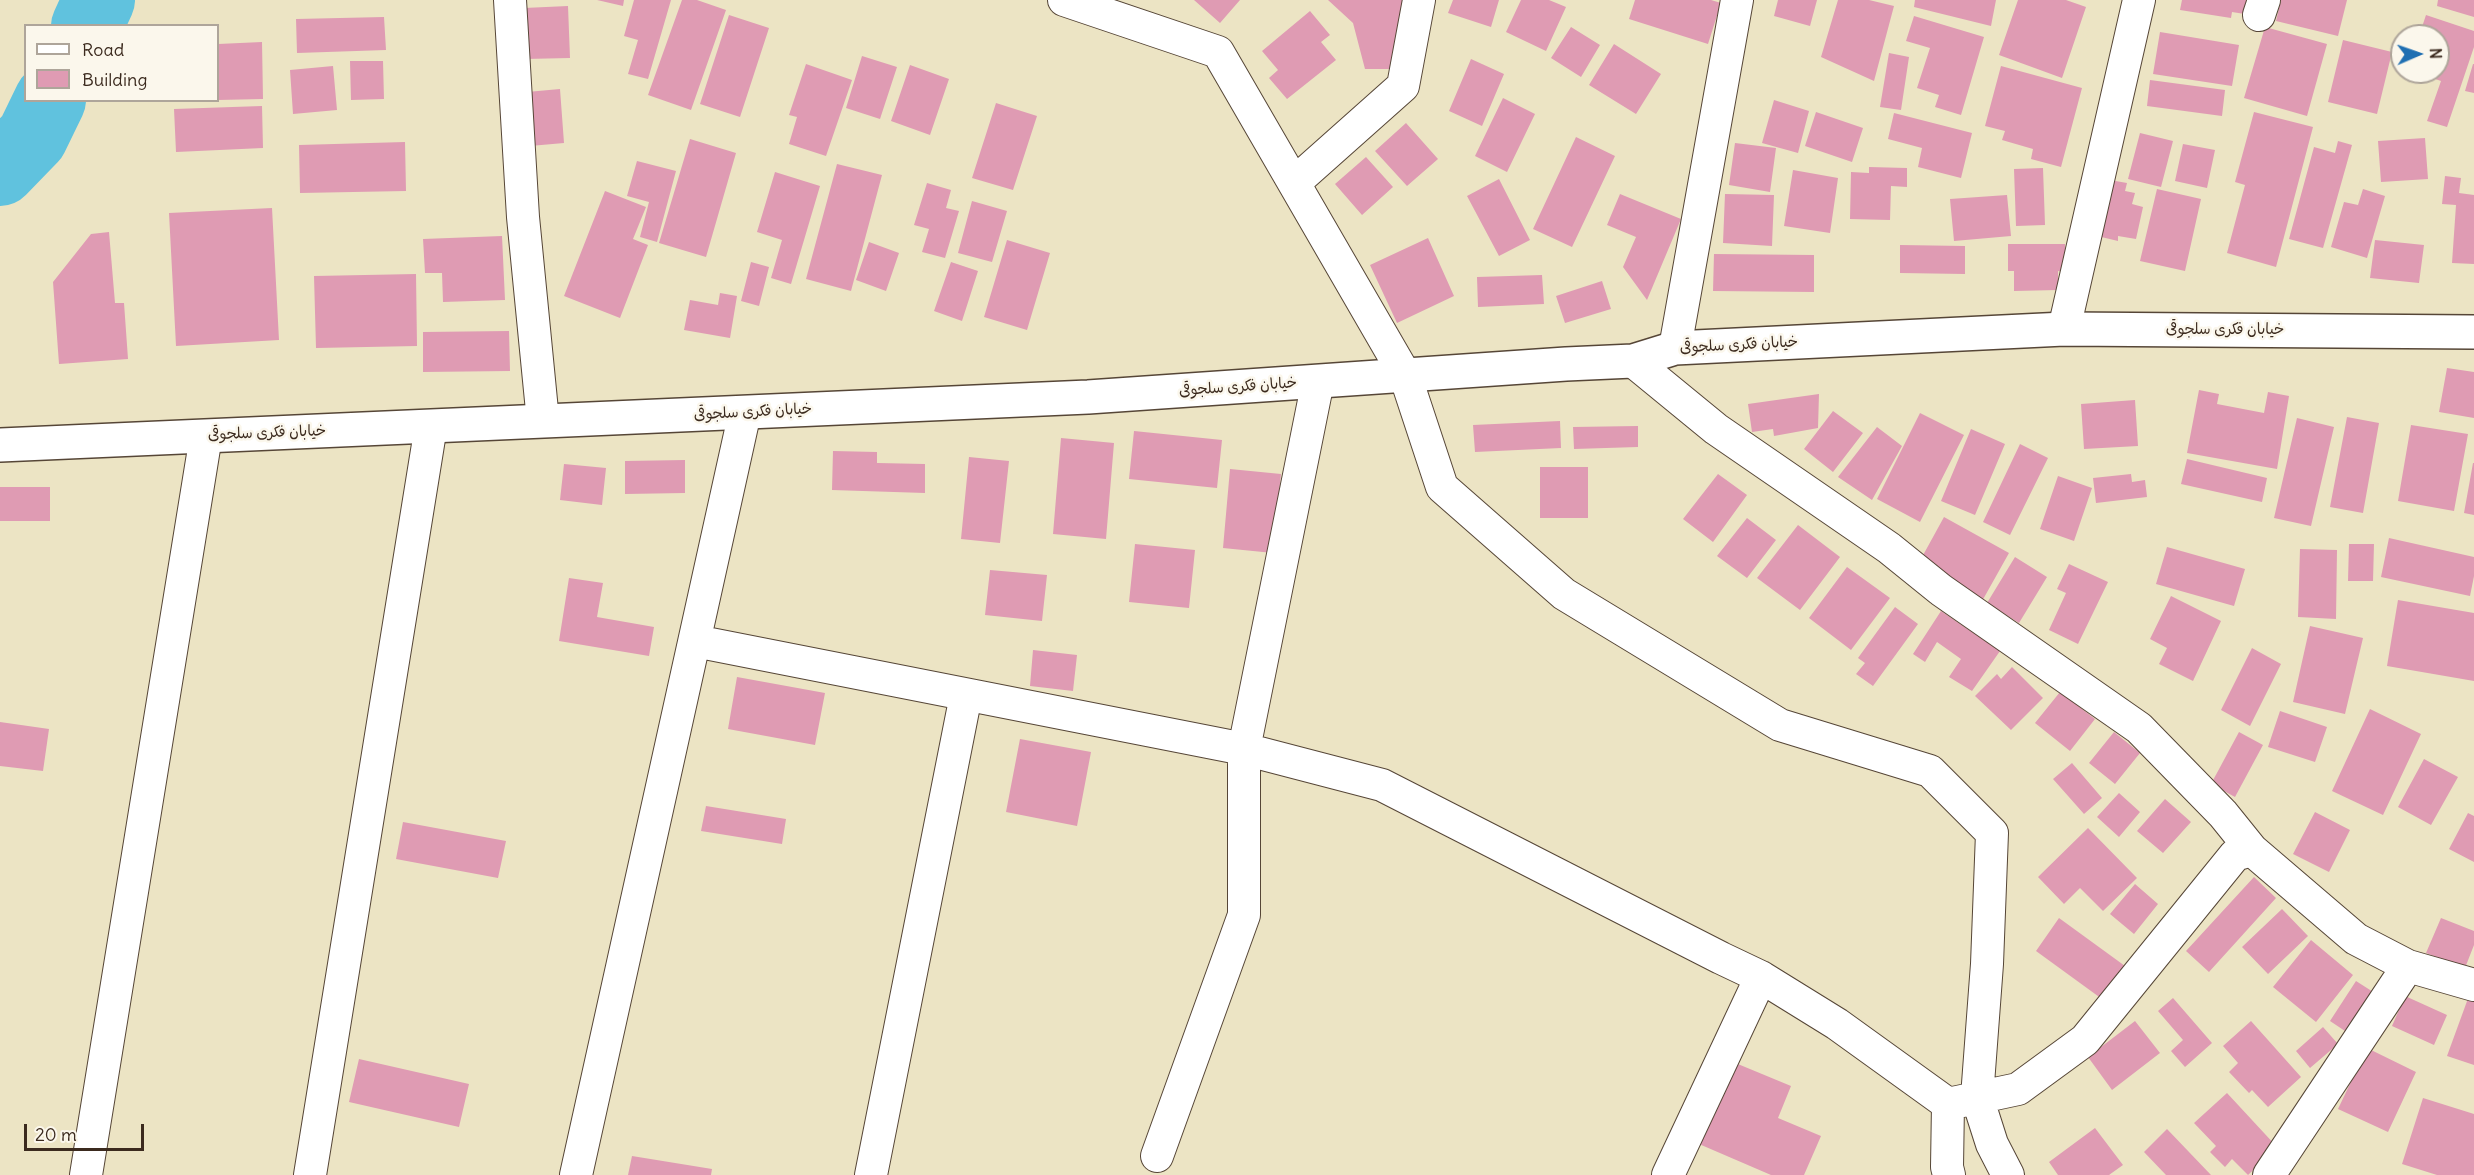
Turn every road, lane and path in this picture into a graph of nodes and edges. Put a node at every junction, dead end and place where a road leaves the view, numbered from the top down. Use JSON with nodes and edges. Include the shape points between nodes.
{"nodes":[{"id":1,"x":510,"y":0,"type":"edge"},
{"id":2,"x":1064,"y":0,"type":"edge"},
{"id":3,"x":1419,"y":0,"type":"edge"},
{"id":4,"x":1737,"y":0,"type":"edge"},
{"id":5,"x":2139,"y":0,"type":"edge"},
{"id":6,"x":1294,"y":183,"type":"junction"},
{"id":7,"x":2064,"y":329,"type":"junction"},
{"id":8,"x":2474,"y":332,"type":"edge"},
{"id":9,"x":1676,"y":348,"type":"junction"},
{"id":10,"x":1633,"y":361,"type":"junction"},
{"id":11,"x":1405,"y":375,"type":"junction"},
{"id":12,"x":1318,"y":381,"type":"junction"},
{"id":13,"x":745,"y":412,"type":"junction"},
{"id":14,"x":543,"y":421,"type":"junction"},
{"id":15,"x":430,"y":426,"type":"junction"},
{"id":16,"x":206,"y":436,"type":"junction"},
{"id":17,"x":0,"y":445,"type":"edge"},
{"id":18,"x":695,"y":640,"type":"junction"},
{"id":19,"x":966,"y":694,"type":"junction"},
{"id":20,"x":1244,"y":749,"type":"junction"},
{"id":21,"x":2252,"y":850,"type":"junction"},
{"id":22,"x":2408,"y":966,"type":"junction"},
{"id":23,"x":1761,"y":977,"type":"junction"},
{"id":24,"x":2474,"y":985,"type":"edge"},
{"id":25,"x":1962,"y":1100,"type":"junction"},
{"id":26,"x":1157,"y":1156,"type":"dead end"},
{"id":27,"x":86,"y":1175,"type":"edge"},
{"id":28,"x":310,"y":1175,"type":"edge"},
{"id":29,"x":576,"y":1175,"type":"edge"},
{"id":30,"x":871,"y":1175,"type":"edge"},
{"id":31,"x":1668,"y":1175,"type":"edge"},
{"id":32,"x":1949,"y":1175,"type":"edge"},
{"id":33,"x":2008,"y":1175,"type":"edge"},
{"id":34,"x":2269,"y":1175,"type":"edge"}],
"edges":[{"from":1,"to":14,"type":"street","via":[[523,217]]},
{"from":2,"to":6,"type":"street","via":[[1218,51]]},
{"from":3,"to":6,"type":"street","via":[[1403,86]]},
{"from":4,"to":9,"type":"street"},
{"from":5,"to":7,"type":"street"},
{"from":6,"to":11,"type":"street"},
{"from":7,"to":8,"type":"street","name":"خیابان فکری سلجوقی"},
{"from":7,"to":9,"type":"street","name":"خیابان فکری سلجوقی"},
{"from":9,"to":10,"type":"street","name":"خیابان فکری سلجوقی"},
{"from":10,"to":11,"type":"street","name":"خیابان فکری سلجوقی"},
{"from":10,"to":21,"type":"street","via":[[1716,429],[2139,728],[2223,814]]},
{"from":11,"to":12,"type":"street","name":"خیابان فکری سلجوقی"},
{"from":11,"to":25,"type":"street","via":[[1442,487],[1564,594],[1780,725],[1930,771],[1992,833],[1987,964]]},
{"from":12,"to":13,"type":"street","name":"خیابان فکری سلجوقی","via":[[1088,397]]},
{"from":12,"to":20,"type":"street"},
{"from":13,"to":14,"type":"street","name":"خیابان فکری سلجوقی"},
{"from":13,"to":18,"type":"street"},
{"from":14,"to":15,"type":"street","name":"خیابان فکری سلجوقی"},
{"from":15,"to":16,"type":"street","name":"خیابان فکری سلجوقی"},
{"from":15,"to":28,"type":"street"},
{"from":16,"to":17,"type":"street","name":"خیابان فکری سلجوقی"},
{"from":16,"to":27,"type":"street"},
{"from":18,"to":19,"type":"street"},
{"from":18,"to":29,"type":"street"},
{"from":19,"to":20,"type":"street"},
{"from":19,"to":30,"type":"street"},
{"from":20,"to":23,"type":"street","via":[[1382,785]]},
{"from":20,"to":26,"type":"street","via":[[1244,915]]},
{"from":21,"to":22,"type":"street","via":[[2356,939]]},
{"from":21,"to":25,"type":"street","via":[[2235,855],[2085,1040],[2018,1089]]},
{"from":22,"to":24,"type":"street"},
{"from":22,"to":34,"type":"street"},
{"from":23,"to":25,"type":"street"},
{"from":23,"to":31,"type":"street"},
{"from":25,"to":32,"type":"street","via":[[1947,1167]]},
{"from":25,"to":33,"type":"street"}]}
